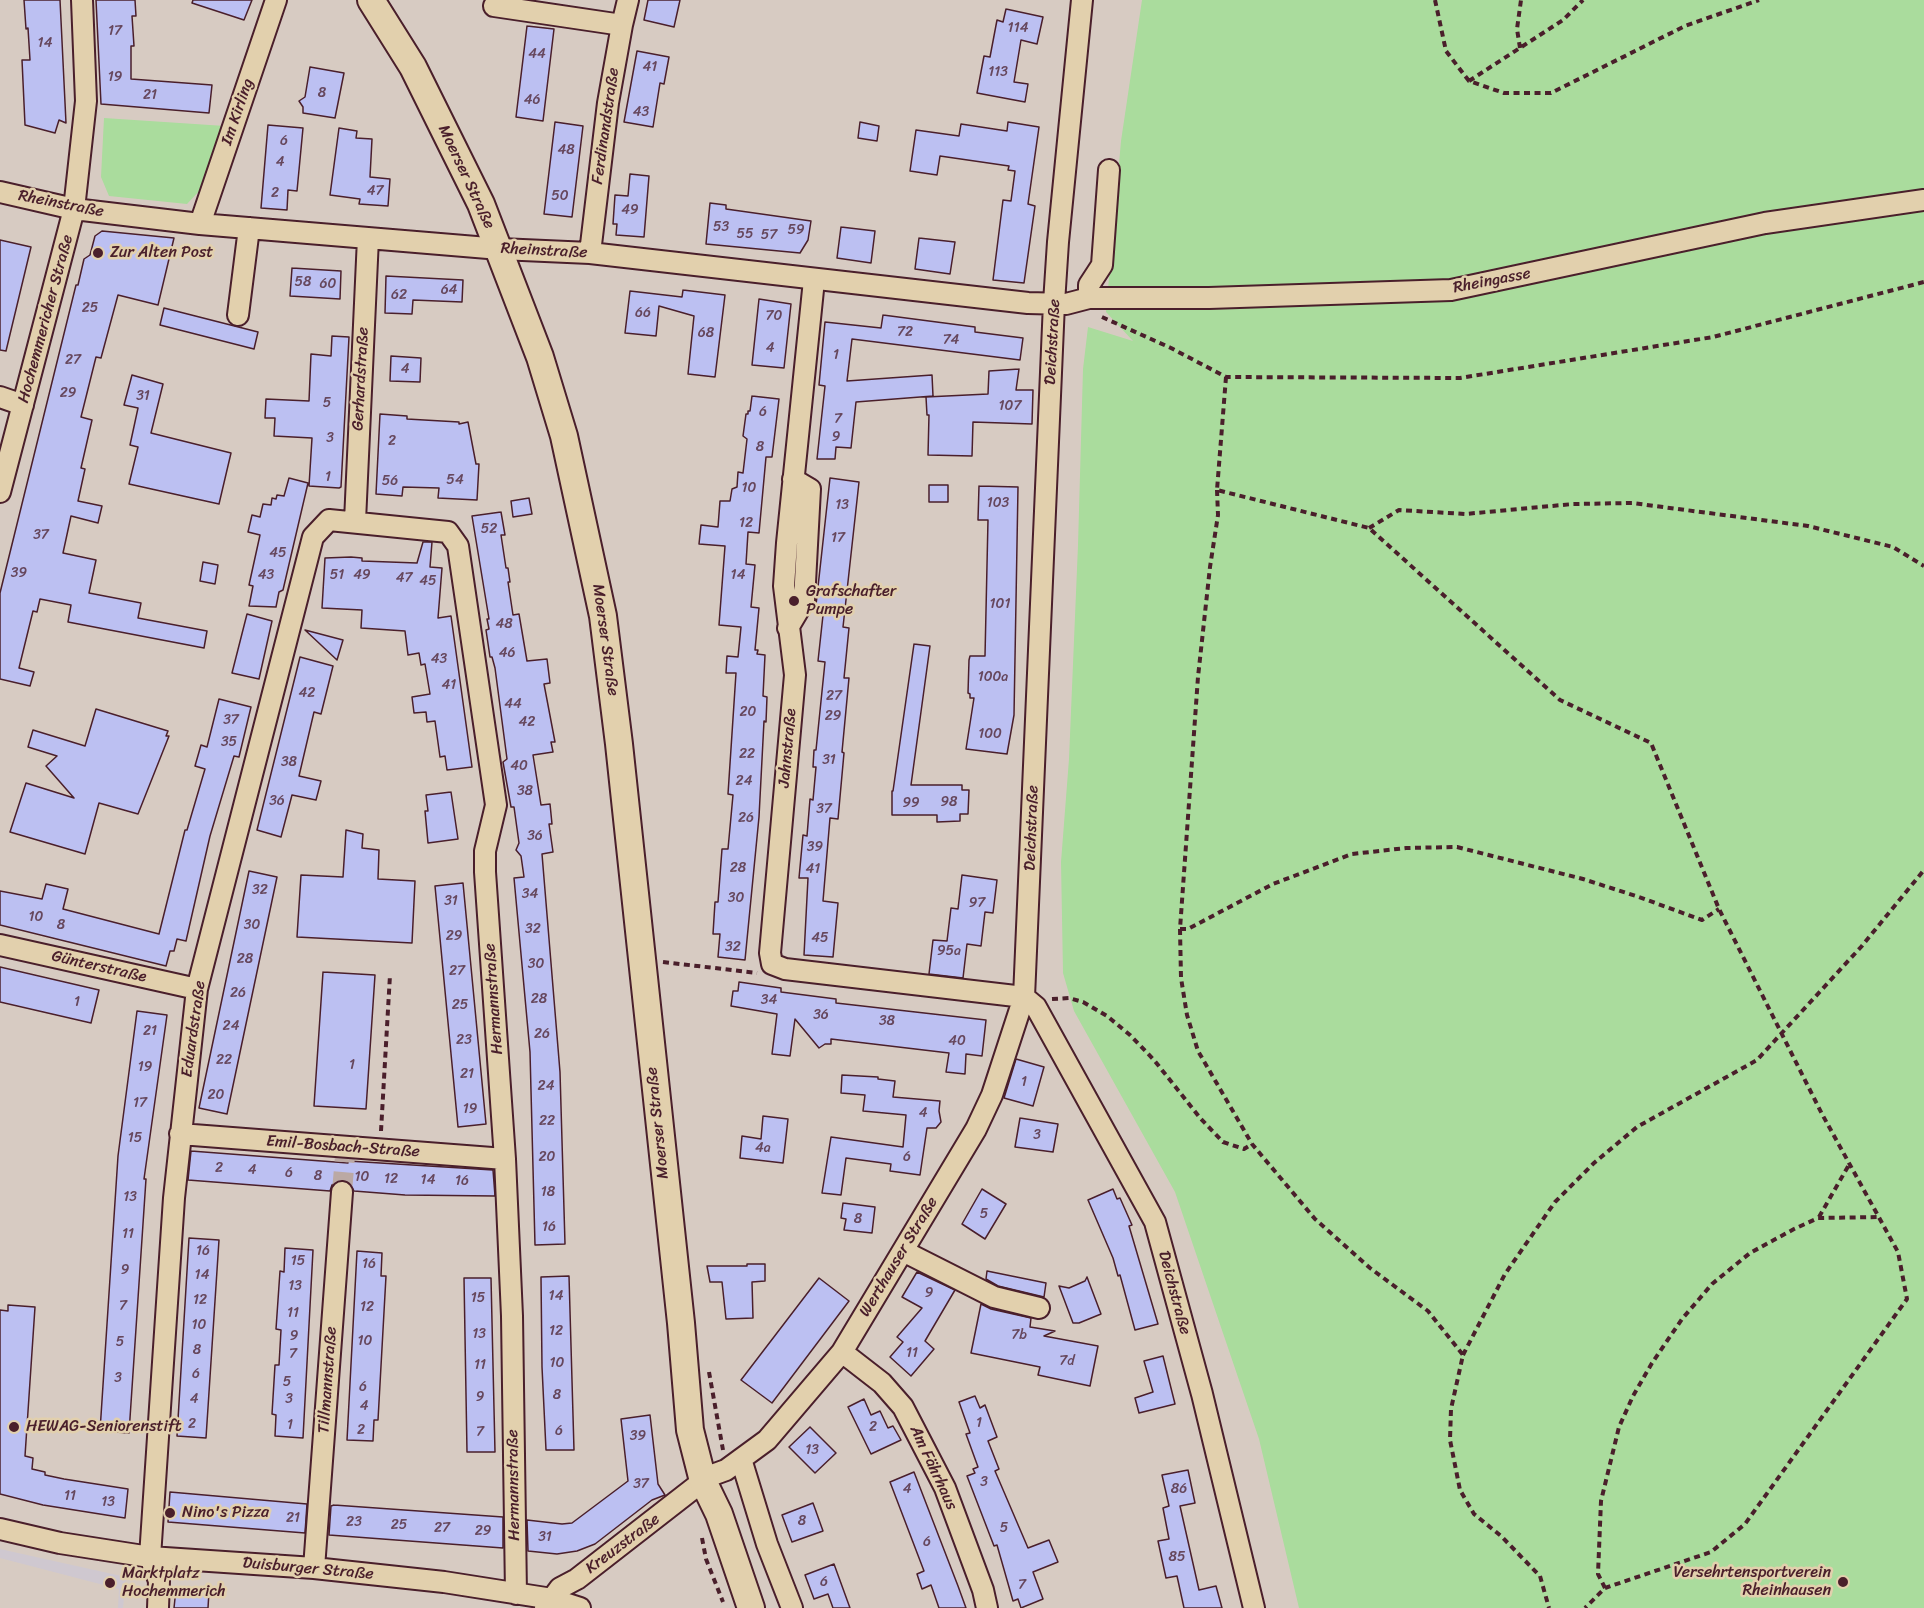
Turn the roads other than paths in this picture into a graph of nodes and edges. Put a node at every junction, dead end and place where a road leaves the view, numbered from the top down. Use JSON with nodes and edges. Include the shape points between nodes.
{"nodes":[{"id":1,"x":82,"y":0,"type":"edge"},
{"id":2,"x":276,"y":0,"type":"edge"},
{"id":3,"x":371,"y":0,"type":"edge"},
{"id":4,"x":628,"y":0,"type":"edge"},
{"id":5,"x":1082,"y":0,"type":"edge"},
{"id":6,"x":494,"y":6,"type":"dead end"},
{"id":7,"x":622,"y":25,"type":"junction"},
{"id":8,"x":1109,"y":170,"type":"dead end"},
{"id":9,"x":0,"y":192,"type":"edge"},
{"id":10,"x":1924,"y":200,"type":"edge"},
{"id":11,"x":74,"y":209,"type":"junction"},
{"id":12,"x":200,"y":224,"type":"junction"},
{"id":13,"x":249,"y":228,"type":"junction"},
{"id":14,"x":368,"y":238,"type":"junction"},
{"id":15,"x":500,"y":249,"type":"junction"},
{"id":16,"x":590,"y":254,"type":"junction"},
{"id":17,"x":814,"y":280,"type":"junction"},
{"id":18,"x":1089,"y":298,"type":"junction"},
{"id":19,"x":1054,"y":303,"type":"junction"},
{"id":20,"x":238,"y":315,"type":"dead end"},
{"id":21,"x":0,"y":397,"type":"edge"},
{"id":22,"x":23,"y":405,"type":"junction"},
{"id":23,"x":0,"y":492,"type":"edge"},
{"id":24,"x":328,"y":520,"type":"joint"},
{"id":25,"x":355,"y":521,"type":"junction"},
{"id":26,"x":0,"y":945,"type":"edge"},
{"id":27,"x":197,"y":989,"type":"junction"},
{"id":28,"x":1030,"y":1002,"type":"junction"},
{"id":29,"x":180,"y":1134,"type":"junction"},
{"id":30,"x":506,"y":1160,"type":"junction"},
{"id":31,"x":342,"y":1192,"type":"tunnel mouth"},
{"id":32,"x":903,"y":1251,"type":"junction"},
{"id":33,"x":1039,"y":1308,"type":"dead end"},
{"id":34,"x":842,"y":1352,"type":"junction"},
{"id":35,"x":741,"y":1459,"type":"junction"},
{"id":36,"x":709,"y":1478,"type":"junction"},
{"id":37,"x":0,"y":1529,"type":"edge"},
{"id":38,"x":150,"y":1557,"type":"junction"},
{"id":39,"x":314,"y":1568,"type":"junction"},
{"id":40,"x":516,"y":1594,"type":"junction"},
{"id":41,"x":549,"y":1604,"type":"edge"},
{"id":42,"x":158,"y":1608,"type":"edge"},
{"id":43,"x":580,"y":1608,"type":"edge"},
{"id":44,"x":751,"y":1608,"type":"edge"},
{"id":45,"x":792,"y":1608,"type":"edge"},
{"id":46,"x":987,"y":1608,"type":"edge"},
{"id":47,"x":1254,"y":1608,"type":"edge"}],
"edges":[{"from":1,"to":11,"type":"street","name":"Hochemmericher Straße","via":[[86,101]]},
{"from":2,"to":12,"type":"street","name":"Im Kirling"},
{"from":3,"to":15,"type":"main road","name":"Moerser Straße","via":[[413,66]]},
{"from":4,"to":7,"type":"street","name":"Ferdinandstraße"},
{"from":5,"to":19,"type":"street","name":"Deichstraße"},
{"from":6,"to":7,"type":"street"},
{"from":7,"to":16,"type":"street","name":"Ferdinandstraße","via":[[608,103]]},
{"from":8,"to":18,"type":"street","via":[[1101,265],[1089,285]]},
{"from":9,"to":11,"type":"street","name":"Rheinstraße"},
{"from":10,"to":18,"type":"street","name":"Rheingasse","via":[[1765,223],[1451,290]]},
{"from":11,"to":12,"type":"street","name":"Rheinstraße"},
{"from":11,"to":22,"type":"street","name":"Hochemmericher Straße"},
{"from":12,"to":13,"type":"street","name":"Rheinstraße"},
{"from":13,"to":14,"type":"street","name":"Rheinstraße"},
{"from":13,"to":20,"type":"street"},
{"from":14,"to":15,"type":"street","name":"Rheinstraße"},
{"from":14,"to":25,"type":"street","name":"Gerhardstraße"},
{"from":15,"to":16,"type":"street","name":"Rheinstraße"},
{"from":15,"to":36,"type":"main road","name":"Moerser Straße","via":[[564,436],[603,616],[681,1323],[707,1427]]},
{"from":16,"to":17,"type":"street","name":"Rheinstraße"},
{"from":17,"to":19,"type":"street","name":"Rheinstraße"},
{"from":17,"to":28,"type":"street","name":"Jahnstraße","via":[[784,586],[795,675],[772,964],[785,969]]},
{"from":18,"to":19,"type":"street","name":"Rheingasse"},
{"from":19,"to":28,"type":"street","name":"Deichstraße"},
{"from":21,"to":22,"type":"street"},
{"from":22,"to":23,"type":"street","name":"Hochemmericher Straße"},
{"from":24,"to":25,"type":"street","name":"Hermannstraße"},
{"from":24,"to":27,"type":"street","name":"Eduardstraße","via":[[313,537]]},
{"from":25,"to":30,"type":"street","name":"Hermannstraße","via":[[448,532],[458,546],[496,805],[485,851],[485,872]]},
{"from":26,"to":27,"type":"street","name":"Günterstraße"},
{"from":27,"to":29,"type":"street","name":"Eduardstraße"},
{"from":28,"to":32,"type":"street","name":"Werthauser Straße","via":[[976,1128]]},
{"from":28,"to":47,"type":"street","name":"Deichstraße","via":[[1155,1222]]},
{"from":29,"to":30,"type":"street","name":"Emil-Bosbach-Straße","via":[[345,1152],[380,1150]]},
{"from":29,"to":38,"type":"street","name":"Eduardstraße"},
{"from":30,"to":40,"type":"street","name":"Hermannstraße"},
{"from":31,"to":39,"type":"street","name":"Tillmannstraße"},
{"from":32,"to":33,"type":"street","via":[[994,1297]]},
{"from":32,"to":34,"type":"street","name":"Werthauser Straße"},
{"from":34,"to":35,"type":"street","name":"Werthauser Straße","via":[[767,1440]]},
{"from":34,"to":46,"type":"street","name":"Am Fährhaus","via":[[882,1383],[903,1407],[945,1488]]},
{"from":35,"to":36,"type":"street","name":"Werthauser Straße"},
{"from":35,"to":45,"type":"street","via":[[766,1544]]},
{"from":36,"to":41,"type":"street","name":"Kreuzstraße","via":[[560,1588]]},
{"from":36,"to":44,"type":"main road","name":"Moerser Straße"},
{"from":37,"to":38,"type":"street","name":"Duisburger Straße"},
{"from":38,"to":39,"type":"street","name":"Duisburger Straße"},
{"from":38,"to":42,"type":"street","via":[[159,1581]]},
{"from":39,"to":40,"type":"street","name":"Duisburger Straße"},
{"from":40,"to":41,"type":"street","name":"Duisburger Straße"},
{"from":41,"to":43,"type":"street","name":"Duisburger Straße"}]}
